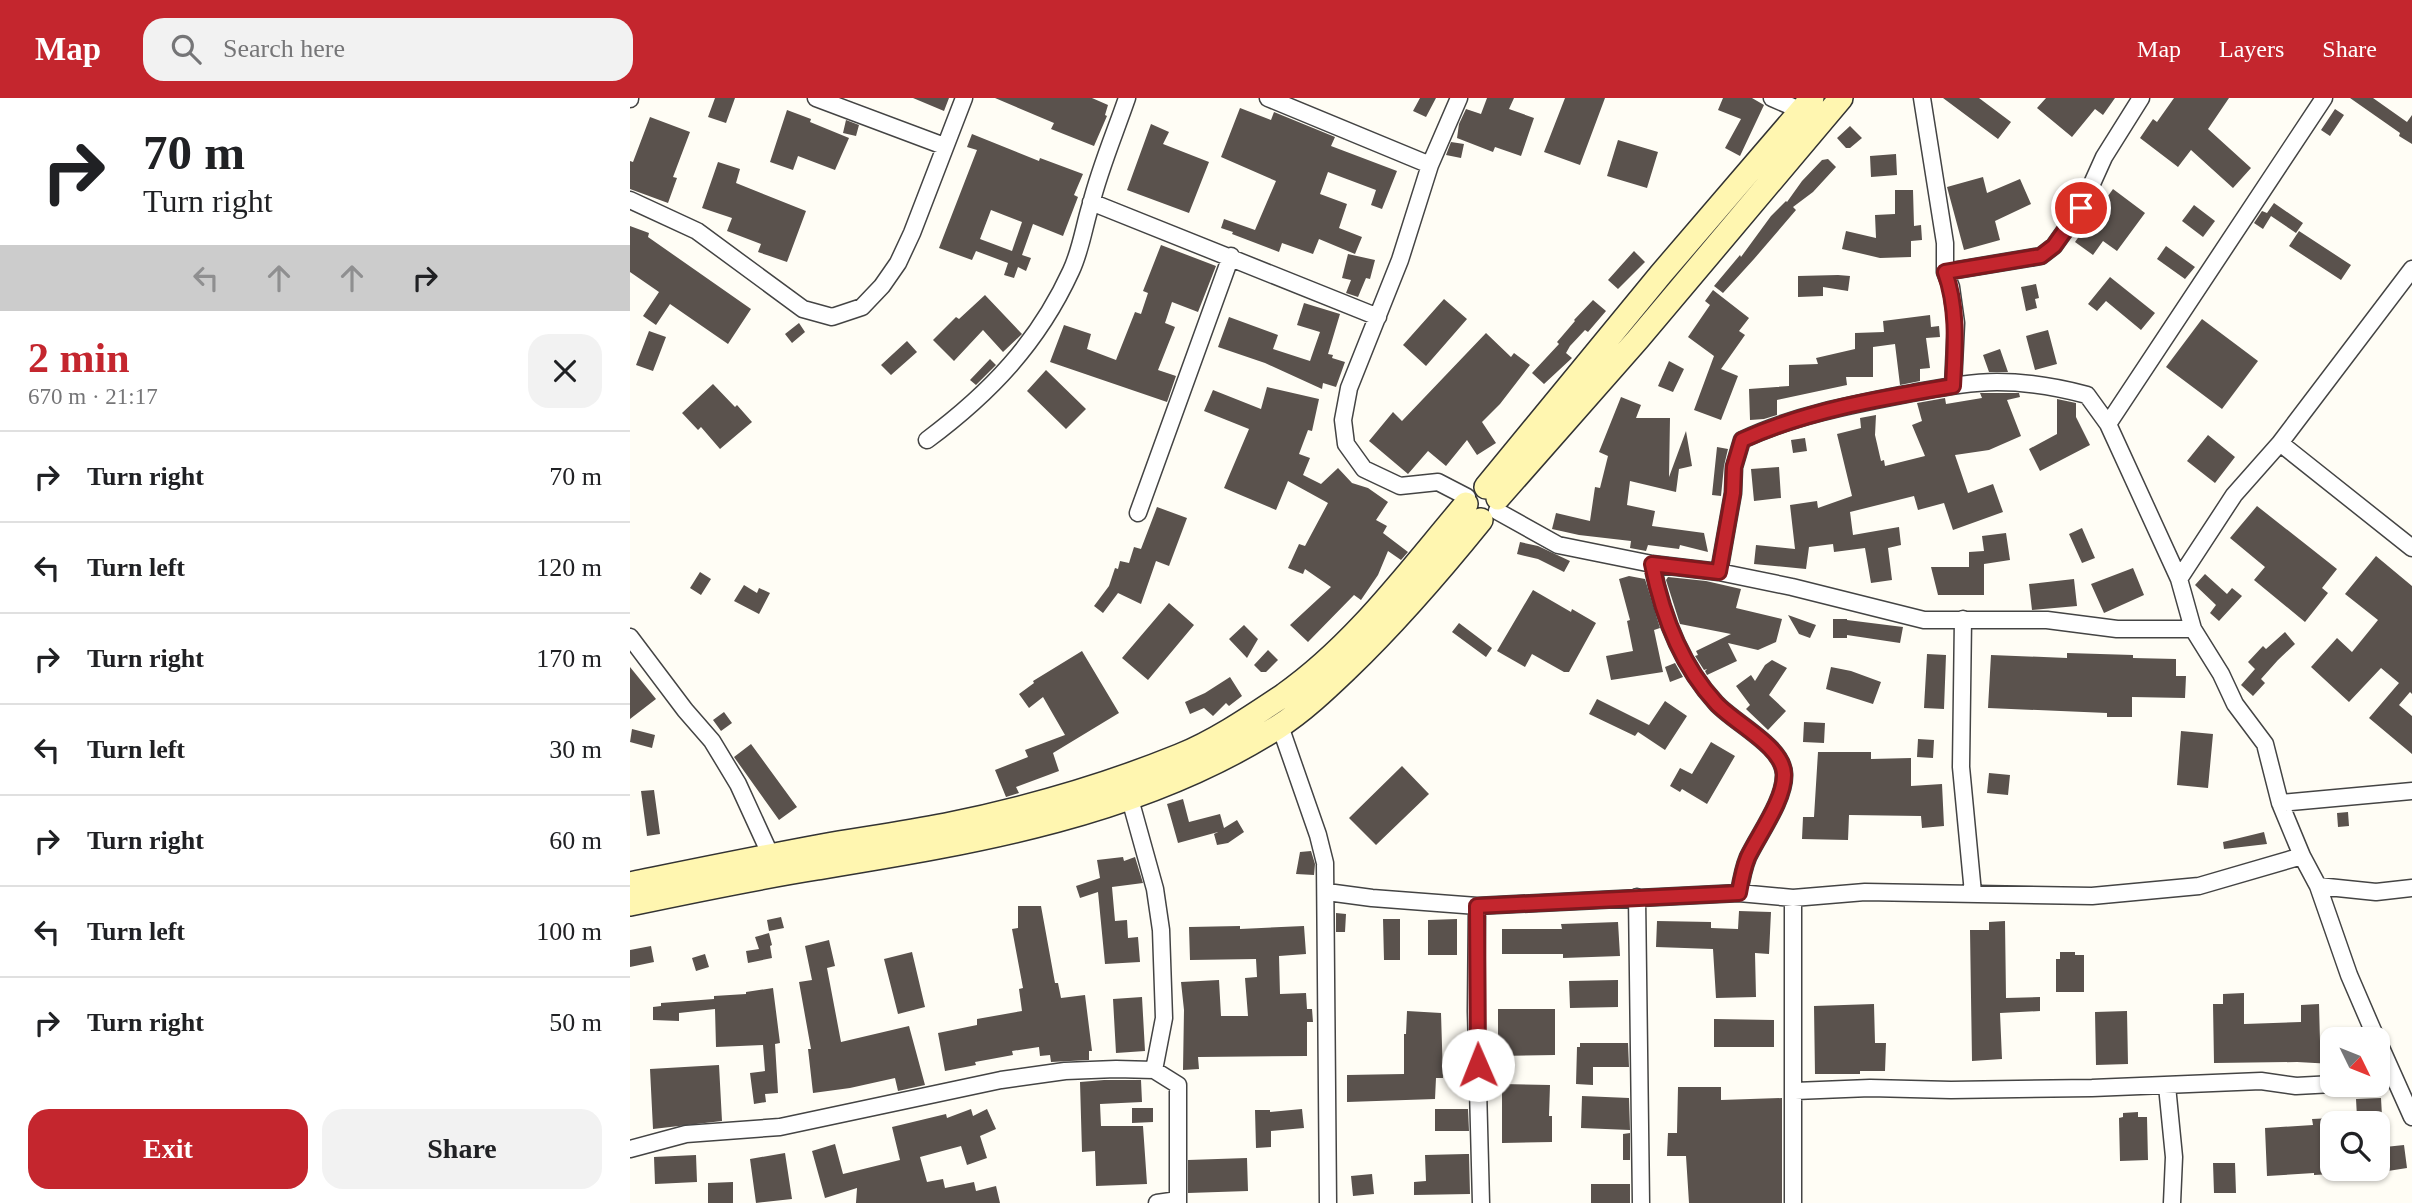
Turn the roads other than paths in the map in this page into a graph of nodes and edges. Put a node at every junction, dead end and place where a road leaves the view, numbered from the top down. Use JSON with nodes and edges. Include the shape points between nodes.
{"nodes":[{"id":1,"x":816,"y":98,"type":"edge"},
{"id":2,"x":964,"y":98,"type":"edge"},
{"id":3,"x":1127,"y":98,"type":"edge"},
{"id":4,"x":1268,"y":98,"type":"edge"},
{"id":5,"x":1459,"y":98,"type":"edge"},
{"id":6,"x":1772,"y":98,"type":"edge"},
{"id":7,"x":1841,"y":98,"type":"edge"},
{"id":8,"x":1922,"y":98,"type":"edge"},
{"id":9,"x":2141,"y":98,"type":"edge"},
{"id":10,"x":2324,"y":98,"type":"edge"},
{"id":11,"x":1807,"y":104,"type":"edge"},
{"id":12,"x":944,"y":146,"type":"junction"},
{"id":13,"x":1430,"y":165,"type":"junction"},
{"id":14,"x":630,"y":200,"type":"edge"},
{"id":15,"x":1091,"y":202,"type":"junction"},
{"id":16,"x":1231,"y":256,"type":"junction"},
{"id":17,"x":1945,"y":272,"type":"junction"},
{"id":18,"x":2409,"y":277,"type":"edge"},
{"id":19,"x":1378,"y":317,"type":"junction"},
{"id":20,"x":1953,"y":386,"type":"junction"},
{"id":21,"x":2108,"y":424,"type":"junction"},
{"id":22,"x":927,"y":440,"type":"dead end"},
{"id":23,"x":2280,"y":443,"type":"junction"},
{"id":24,"x":1483,"y":503,"type":"junction"},
{"id":25,"x":1138,"y":513,"type":"dead end"},
{"id":26,"x":2412,"y":548,"type":"edge"},
{"id":27,"x":1652,"y":564,"type":"junction"},
{"id":28,"x":1719,"y":572,"type":"junction"},
{"id":29,"x":2179,"y":579,"type":"junction"},
{"id":30,"x":1963,"y":618,"type":"junction"},
{"id":31,"x":2193,"y":629,"type":"junction"},
{"id":32,"x":630,"y":637,"type":"edge"},
{"id":33,"x":1280,"y":726,"type":"junction"},
{"id":34,"x":2412,"y":791,"type":"edge"},
{"id":35,"x":1130,"y":799,"type":"junction"},
{"id":36,"x":2280,"y":803,"type":"junction"},
{"id":37,"x":771,"y":856,"type":"junction"},
{"id":38,"x":2302,"y":856,"type":"junction"},
{"id":39,"x":630,"y":884,"type":"edge"},
{"id":40,"x":2318,"y":886,"type":"junction"},
{"id":41,"x":2412,"y":888,"type":"edge"},
{"id":42,"x":1327,"y":892,"type":"junction"},
{"id":43,"x":1739,"y":893,"type":"junction"},
{"id":44,"x":1973,"y":893,"type":"junction"},
{"id":45,"x":1637,"y":897,"type":"junction"},
{"id":46,"x":1793,"y":898,"type":"junction"},
{"id":47,"x":630,"y":904,"type":"edge"},
{"id":48,"x":1477,"y":906,"type":"junction"},
{"id":49,"x":2372,"y":1027,"type":"edge"},
{"id":50,"x":1154,"y":1070,"type":"junction"},
{"id":51,"x":2390,"y":1079,"type":"edge"},
{"id":52,"x":2320,"y":1085,"type":"edge"},
{"id":53,"x":2167,"y":1086,"type":"junction"},
{"id":54,"x":1795,"y":1091,"type":"junction"},
{"id":55,"x":2412,"y":1117,"type":"edge"},
{"id":56,"x":630,"y":1149,"type":"edge"},
{"id":57,"x":1178,"y":1201,"type":"edge"},
{"id":58,"x":1157,"y":1203,"type":"edge"},
{"id":59,"x":1328,"y":1203,"type":"edge"},
{"id":60,"x":1481,"y":1203,"type":"edge"},
{"id":61,"x":1641,"y":1203,"type":"edge"},
{"id":62,"x":1793,"y":1203,"type":"edge"},
{"id":63,"x":2172,"y":1203,"type":"edge"}],
"edges":[{"from":1,"to":12,"type":"street"},
{"from":2,"to":12,"type":"street"},
{"from":3,"to":15,"type":"street"},
{"from":4,"to":13,"type":"street"},
{"from":5,"to":13,"type":"street"},
{"from":6,"to":11,"type":"street"},
{"from":7,"to":24,"type":"main road","via":[[1638,339]]},
{"from":8,"to":17,"type":"street","via":[[1945,243]]},
{"from":9,"to":17,"type":"street","via":[[2104,157],[2081,208],[2054,246],[2041,256]]},
{"from":10,"to":21,"type":"street"},
{"from":11,"to":24,"type":"main road","via":[[1661,274]]},
{"from":12,"to":14,"type":"street","via":[[898,263],[862,307],[832,317],[803,309],[697,231]]},
{"from":13,"to":19,"type":"street"},
{"from":15,"to":16,"type":"street"},
{"from":15,"to":22,"type":"street","via":[[1072,269],[1031,339],[1002,376]]},
{"from":16,"to":19,"type":"street"},
{"from":16,"to":25,"type":"street"},
{"from":17,"to":20,"type":"street","via":[[1956,323]]},
{"from":18,"to":23,"type":"street"},
{"from":19,"to":24,"type":"street","via":[[1349,388],[1343,420],[1346,444],[1364,469],[1400,486],[1438,482]]},
{"from":20,"to":21,"type":"street","via":[[2028,383],[2087,395]]},
{"from":20,"to":28,"type":"street","via":[[1850,405],[1742,440]]},
{"from":21,"to":29,"type":"street"},
{"from":23,"to":26,"type":"street"},
{"from":23,"to":29,"type":"street","via":[[2234,495]]},
{"from":24,"to":27,"type":"street","via":[[1558,545]]},
{"from":24,"to":33,"type":"main road","via":[[1430,584],[1376,642]]},
{"from":24,"to":37,"type":"main road","via":[[1320,667],[1211,741],[1128,775],[1000,812]]},
{"from":27,"to":28,"type":"street"},
{"from":27,"to":43,"type":"street","via":[[1659,597],[1686,663],[1717,704],[1779,756],[1784,774],[1782,791],[1748,859]]},
{"from":28,"to":30,"type":"street","via":[[1924,620]]},
{"from":29,"to":31,"type":"street"},
{"from":30,"to":31,"type":"street","via":[[2048,620],[2117,629]]},
{"from":30,"to":44,"type":"street","via":[[1961,767]]},
{"from":31,"to":36,"type":"street","via":[[2235,704],[2265,744]]},
{"from":32,"to":37,"type":"street","via":[[712,741],[738,784]]},
{"from":33,"to":35,"type":"main road","via":[[1216,762]]},
{"from":33,"to":42,"type":"street","via":[[1318,835]]},
{"from":34,"to":36,"type":"street"},
{"from":35,"to":47,"type":"main road","via":[[926,851]]},
{"from":35,"to":50,"type":"street","via":[[1156,889],[1161,930],[1164,1018]]},
{"from":36,"to":38,"type":"street"},
{"from":37,"to":39,"type":"main road"},
{"from":38,"to":40,"type":"street"},
{"from":38,"to":44,"type":"street","via":[[2199,886],[2092,896]]},
{"from":40,"to":41,"type":"street","via":[[2376,892]]},
{"from":40,"to":49,"type":"street"},
{"from":42,"to":48,"type":"street"},
{"from":42,"to":59,"type":"street"},
{"from":43,"to":45,"type":"street"},
{"from":43,"to":46,"type":"street"},
{"from":44,"to":46,"type":"street","via":[[1865,892]]},
{"from":45,"to":48,"type":"street"},
{"from":45,"to":61,"type":"street"},
{"from":46,"to":54,"type":"street"},
{"from":48,"to":60,"type":"street"},
{"from":50,"to":56,"type":"street","via":[[1065,1071],[1002,1080],[780,1127],[686,1134]]},
{"from":50,"to":57,"type":"street","via":[[1178,1086]]},
{"from":51,"to":55,"type":"street"},
{"from":52,"to":53,"type":"street","via":[[2296,1087],[2261,1081]]},
{"from":53,"to":54,"type":"street"},
{"from":53,"to":63,"type":"street","via":[[2174,1157]]},
{"from":54,"to":62,"type":"street"},
{"from":57,"to":58,"type":"street"}]}
